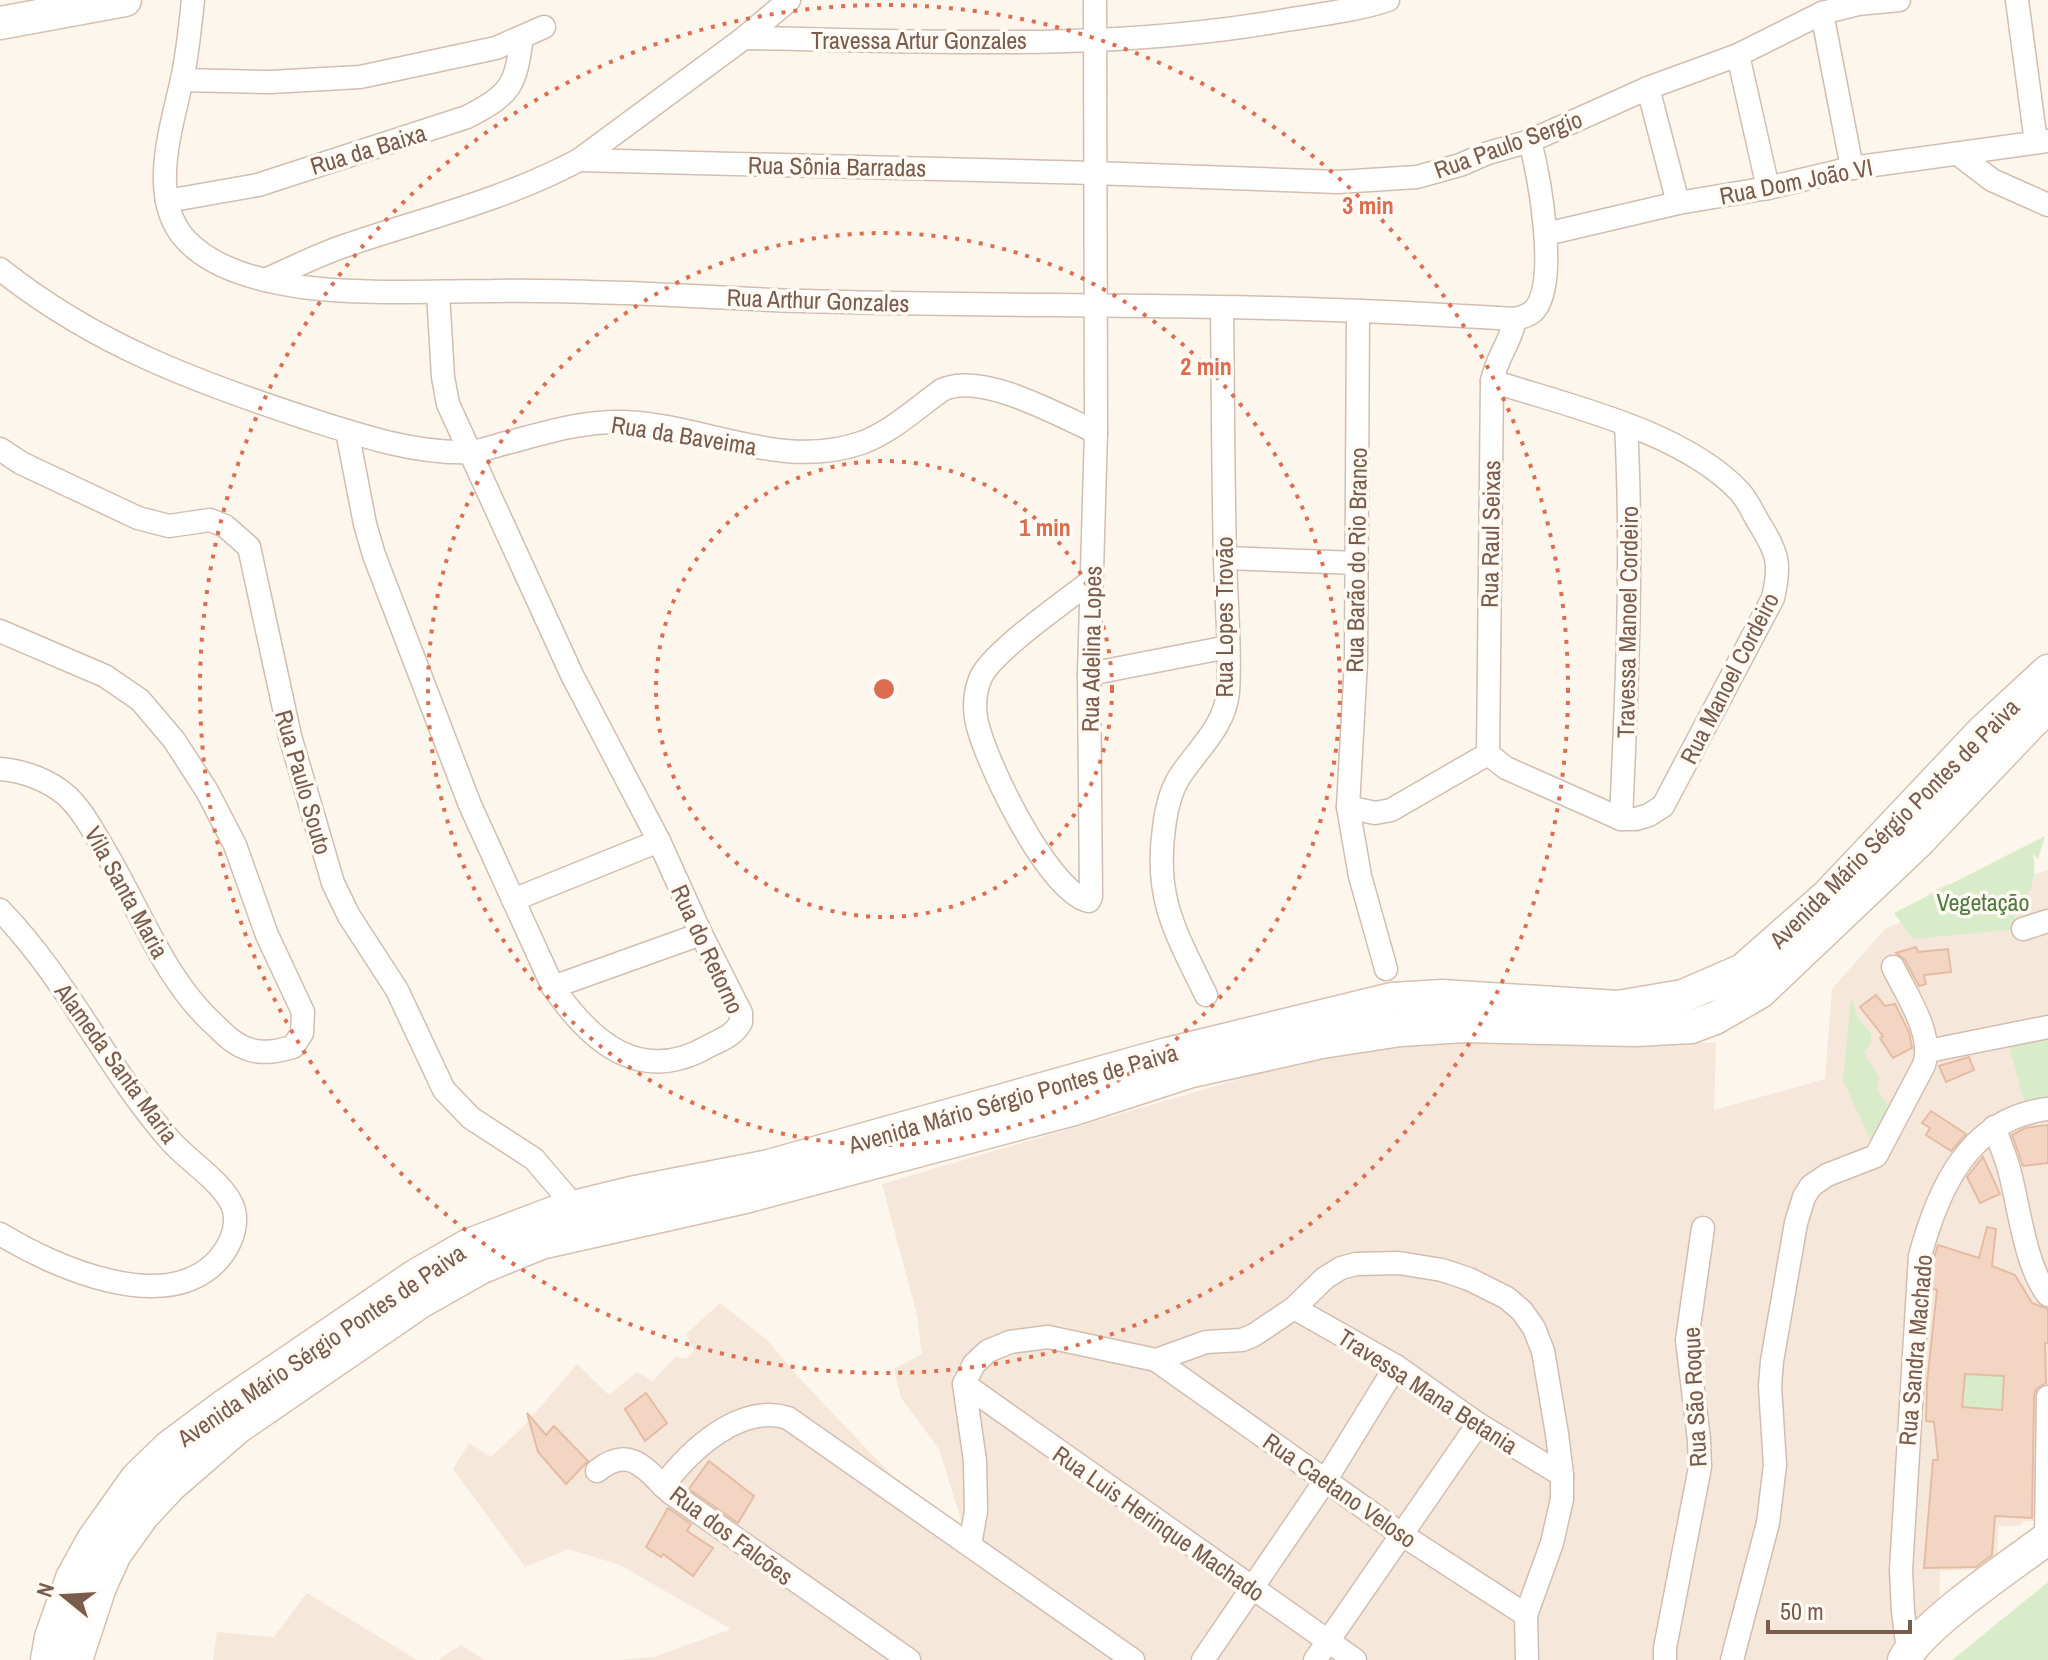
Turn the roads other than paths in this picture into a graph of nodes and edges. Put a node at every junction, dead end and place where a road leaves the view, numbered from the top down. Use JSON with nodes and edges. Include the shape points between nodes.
{"nodes":[{"id":1,"x":125,"y":0,"type":"edge"},
{"id":2,"x":193,"y":0,"type":"edge"},
{"id":3,"x":789,"y":0,"type":"edge"},
{"id":4,"x":1095,"y":0,"type":"edge"},
{"id":5,"x":1388,"y":0,"type":"edge"},
{"id":6,"x":1899,"y":0,"type":"edge"},
{"id":7,"x":2017,"y":0,"type":"edge"},
{"id":8,"x":1860,"y":2,"type":"edge"},
{"id":9,"x":1822,"y":13,"type":"junction"},
{"id":10,"x":0,"y":23,"type":"edge"},
{"id":11,"x":544,"y":27,"type":"dead end"},
{"id":12,"x":522,"y":37,"type":"junction"},
{"id":13,"x":744,"y":38,"type":"junction"},
{"id":14,"x":1094,"y":40,"type":"junction"},
{"id":15,"x":1738,"y":55,"type":"junction"},
{"id":16,"x":182,"y":80,"type":"junction"},
{"id":17,"x":1648,"y":88,"type":"junction"},
{"id":18,"x":1530,"y":141,"type":"junction"},
{"id":19,"x":2042,"y":142,"type":"edge"},
{"id":20,"x":1958,"y":154,"type":"junction"},
{"id":21,"x":579,"y":160,"type":"junction"},
{"id":22,"x":1852,"y":168,"type":"junction"},
{"id":23,"x":1094,"y":173,"type":"junction"},
{"id":24,"x":1768,"y":188,"type":"junction"},
{"id":25,"x":167,"y":201,"type":"junction"},
{"id":26,"x":1678,"y":203,"type":"junction"},
{"id":27,"x":2048,"y":205,"type":"edge"},
{"id":28,"x":1546,"y":234,"type":"junction"},
{"id":29,"x":0,"y":269,"type":"edge"},
{"id":30,"x":265,"y":280,"type":"junction"},
{"id":31,"x":438,"y":293,"type":"junction"},
{"id":32,"x":1094,"y":306,"type":"junction"},
{"id":33,"x":1222,"y":308,"type":"junction"},
{"id":34,"x":1358,"y":312,"type":"junction"},
{"id":35,"x":1515,"y":319,"type":"junction"},
{"id":36,"x":1492,"y":381,"type":"junction"},
{"id":37,"x":1626,"y":425,"type":"junction"},
{"id":38,"x":347,"y":431,"type":"junction"},
{"id":39,"x":1096,"y":432,"type":"junction"},
{"id":40,"x":0,"y":449,"type":"edge"},
{"id":41,"x":470,"y":452,"type":"junction"},
{"id":42,"x":1225,"y":558,"type":"junction"},
{"id":43,"x":1356,"y":563,"type":"junction"},
{"id":44,"x":1091,"y":581,"type":"junction"},
{"id":45,"x":0,"y":631,"type":"edge"},
{"id":46,"x":1228,"y":647,"type":"junction"},
{"id":47,"x":2048,"y":671,"type":"edge"},
{"id":48,"x":1089,"y":674,"type":"junction"},
{"id":49,"x":2048,"y":708,"type":"edge"},
{"id":50,"x":1488,"y":754,"type":"junction"},
{"id":51,"x":0,"y":769,"type":"edge"},
{"id":52,"x":1348,"y":807,"type":"junction"},
{"id":53,"x":1621,"y":819,"type":"junction"},
{"id":54,"x":659,"y":841,"type":"junction"},
{"id":55,"x":513,"y":900,"type":"junction"},
{"id":56,"x":0,"y":910,"type":"edge"},
{"id":57,"x":2048,"y":921,"type":"edge"},
{"id":58,"x":2023,"y":929,"type":"dead end"},
{"id":59,"x":701,"y":934,"type":"junction"},
{"id":60,"x":1893,"y":967,"type":"dead end"},
{"id":61,"x":1386,"y":969,"type":"dead end"},
{"id":62,"x":553,"y":987,"type":"junction"},
{"id":63,"x":1206,"y":995,"type":"dead end"},
{"id":64,"x":2048,"y":1027,"type":"edge"},
{"id":65,"x":1928,"y":1051,"type":"junction"},
{"id":66,"x":2048,"y":1109,"type":"edge"},
{"id":67,"x":1994,"y":1127,"type":"junction"},
{"id":68,"x":575,"y":1207,"type":"junction"},
{"id":69,"x":1703,"y":1228,"type":"dead end"},
{"id":70,"x":0,"y":1234,"type":"edge"},
{"id":71,"x":2048,"y":1295,"type":"edge"},
{"id":72,"x":1294,"y":1308,"type":"junction"},
{"id":73,"x":1156,"y":1360,"type":"junction"},
{"id":74,"x":1396,"y":1366,"type":"junction"},
{"id":75,"x":964,"y":1384,"type":"junction"},
{"id":76,"x":2048,"y":1397,"type":"edge"},
{"id":77,"x":1478,"y":1424,"type":"junction"},
{"id":78,"x":597,"y":1471,"type":"dead end"},
{"id":79,"x":1562,"y":1475,"type":"junction"},
{"id":80,"x":1325,"y":1481,"type":"junction"},
{"id":81,"x":663,"y":1486,"type":"junction"},
{"id":82,"x":1401,"y":1534,"type":"junction"},
{"id":83,"x":2047,"y":1539,"type":"edge"},
{"id":84,"x":970,"y":1545,"type":"junction"},
{"id":85,"x":1251,"y":1589,"type":"junction"},
{"id":86,"x":1526,"y":1615,"type":"junction"},
{"id":87,"x":1321,"y":1650,"type":"edge"},
{"id":88,"x":1906,"y":1656,"type":"edge"},
{"id":89,"x":47,"y":1660,"type":"edge"},
{"id":90,"x":76,"y":1660,"type":"edge"},
{"id":91,"x":909,"y":1660,"type":"edge"},
{"id":92,"x":1133,"y":1660,"type":"edge"},
{"id":93,"x":1203,"y":1660,"type":"edge"},
{"id":94,"x":1355,"y":1660,"type":"edge"},
{"id":95,"x":1527,"y":1660,"type":"edge"},
{"id":96,"x":1665,"y":1660,"type":"edge"},
{"id":97,"x":1732,"y":1660,"type":"edge"}],
"edges":[{"from":1,"to":10,"type":"main road"},
{"from":2,"to":16,"type":"street","name":"Rua Arthur Gonzales"},
{"from":3,"to":13,"type":"street"},
{"from":4,"to":14,"type":"street","name":"Rua Adelina Lopes"},
{"from":5,"to":14,"type":"street","name":"Travessa Artur Gonzales","via":[[1261,25]]},
{"from":6,"to":8,"type":"street","name":"Rua Paulo Sergio"},
{"from":7,"to":19,"type":"street"},
{"from":8,"to":9,"type":"street","name":"Rua Paulo Sergio"},
{"from":9,"to":15,"type":"street","name":"Rua Paulo Sergio"},
{"from":9,"to":22,"type":"street"},
{"from":11,"to":12,"type":"street"},
{"from":12,"to":16,"type":"street","via":[[496,48],[360,77]]},
{"from":12,"to":25,"type":"street","name":"Rua da Baixa","via":[[511,86],[467,117],[258,185]]},
{"from":13,"to":14,"type":"street","name":"Travessa Artur Gonzales"},
{"from":13,"to":21,"type":"street"},
{"from":14,"to":23,"type":"street","name":"Rua Adelina Lopes"},
{"from":15,"to":17,"type":"street","name":"Rua Paulo Sergio"},
{"from":15,"to":24,"type":"street"},
{"from":16,"to":25,"type":"street","name":"Rua Arthur Gonzales","via":[[169,130]]},
{"from":17,"to":18,"type":"street","name":"Rua Paulo Sergio"},
{"from":17,"to":26,"type":"street"},
{"from":18,"to":23,"type":"street","name":"Rua Paulo Sergio","via":[[1417,177],[1388,180]]},
{"from":18,"to":28,"type":"street"},
{"from":19,"to":20,"type":"street","name":"Rua Dom João VI"},
{"from":20,"to":22,"type":"street","name":"Rua Dom João VI"},
{"from":20,"to":27,"type":"street","via":[[1992,180]]},
{"from":21,"to":23,"type":"street","name":"Rua Sônia Barradas"},
{"from":21,"to":30,"type":"street","via":[[504,195],[346,245]]},
{"from":22,"to":24,"type":"street","name":"Rua Dom João VI"},
{"from":23,"to":32,"type":"street","name":"Rua Adelina Lopes"},
{"from":24,"to":26,"type":"street","name":"Rua Dom João VI"},
{"from":25,"to":30,"type":"street","name":"Rua Arthur Gonzales","via":[[183,237],[203,256]]},
{"from":26,"to":28,"type":"street","name":"Rua Dom João VI"},
{"from":28,"to":35,"type":"street","via":[[1543,294],[1536,309]]},
{"from":29,"to":38,"type":"street","name":"Rua da Baveima","via":[[107,341],[194,380]]},
{"from":30,"to":31,"type":"street","name":"Rua Arthur Gonzales","via":[[339,290]]},
{"from":31,"to":32,"type":"street","name":"Rua Arthur Gonzales","via":[[563,291]]},
{"from":31,"to":41,"type":"street","name":"Rua do Retorno","via":[[448,404]]},
{"from":32,"to":33,"type":"street","name":"Rua Arthur Gonzales"},
{"from":32,"to":39,"type":"street","name":"Rua Adelina Lopes"},
{"from":33,"to":34,"type":"street","name":"Rua Arthur Gonzales"},
{"from":33,"to":42,"type":"street","name":"Rua Lopes Trovão"},
{"from":34,"to":35,"type":"street","name":"Rua Arthur Gonzales"},
{"from":34,"to":43,"type":"street","name":"Rua Barão do Rio Branco"},
{"from":35,"to":36,"type":"street","name":"Rua Raul Seixas"},
{"from":36,"to":37,"type":"street","name":"Rua Manoel Cordeiro"},
{"from":36,"to":50,"type":"street","name":"Rua Raul Seixas"},
{"from":37,"to":53,"type":"street","name":"Travessa Manoel Cordeiro","via":[[1629,648]]},
{"from":37,"to":53,"type":"street","name":"Rua Manoel Cordeiro","via":[[1695,456],[1741,493],[1768,537],[1779,572],[1773,598],[1663,806],[1649,815]]},
{"from":38,"to":41,"type":"street","name":"Rua da Baveima","via":[[426,449]]},
{"from":38,"to":55,"type":"street","name":"Rua do Retorno","via":[[374,555],[470,805]]},
{"from":39,"to":41,"type":"street","name":"Rua da Baveima","via":[[971,383],[955,384],[864,442],[828,451],[784,452],[631,422],[599,421]]},
{"from":39,"to":44,"type":"street","name":"Rua Adelina Lopes"},
{"from":40,"to":68,"type":"street","name":"Rua Paulo Souto","via":[[138,518],[169,526],[210,520],[232,530],[249,547],[290,736],[333,883],[349,916],[397,990],[444,1090],[471,1118],[534,1159]]},
{"from":41,"to":54,"type":"street","name":"Rua do Retorno","via":[[572,675]]},
{"from":42,"to":43,"type":"street"},
{"from":42,"to":46,"type":"street","name":"Rua Lopes Trovão"},
{"from":43,"to":52,"type":"street","name":"Rua Barão do Rio Branco"},
{"from":44,"to":48,"type":"street","name":"Rua Adelina Lopes"},
{"from":44,"to":48,"type":"street","name":"Rua Adelina Lopes","via":[[995,658],[981,675],[975,695],[987,754],[1018,823],[1058,877],[1089,901]]},
{"from":45,"to":51,"type":"street","name":"Vila Santa Maria","via":[[105,676],[140,700],[174,740],[235,845],[267,935],[303,1012],[302,1033],[293,1047],[270,1053],[250,1050],[194,1007],[76,807],[37,778]]},
{"from":46,"to":48,"type":"street"},
{"from":46,"to":63,"type":"street","name":"Rua Lopes Trovão","via":[[1227,698],[1221,718],[1178,778],[1166,812],[1160,857],[1163,897]]},
{"from":47,"to":68,"type":"main road","name":"Avenida Mário Sérgio Pontes de Paiva","via":[[1982,732],[1827,896],[1743,970],[1683,996],[1618,1007],[1442,996],[1392,999],[1167,1054],[769,1166]]},
{"from":49,"to":90,"type":"main road","name":"Avenida Mário Sérgio Pontes de Paiva","via":[[1918,842],[1760,992],[1691,1027],[1464,1026],[1322,1042],[1188,1072],[1074,1109],[741,1198],[541,1243],[480,1268],[420,1302],[238,1427],[170,1486],[115,1554]]},
{"from":50,"to":52,"type":"street","via":[[1391,810],[1375,813]]},
{"from":50,"to":53,"type":"street","via":[[1506,768]]},
{"from":52,"to":61,"type":"street","name":"Rua Barão do Rio Branco","via":[[1360,876]]},
{"from":54,"to":55,"type":"street"},
{"from":54,"to":59,"type":"street","name":"Rua do Retorno"},
{"from":55,"to":62,"type":"street","name":"Rua do Retorno"},
{"from":56,"to":70,"type":"street","name":"Alameda Santa Maria","via":[[84,1016],[170,1140],[223,1191],[233,1208],[235,1228],[226,1250],[195,1279],[140,1286],[58,1263]]},
{"from":57,"to":58,"type":"street"},
{"from":59,"to":62,"type":"street"},
{"from":59,"to":62,"type":"street","name":"Rua do Retorno","via":[[741,1022],[731,1035],[691,1057],[636,1060],[611,1049],[569,1011]]},
{"from":60,"to":65,"type":"street"},
{"from":64,"to":65,"type":"street"},
{"from":65,"to":97,"type":"street","via":[[1876,1156],[1827,1175],[1804,1197],[1772,1361],[1775,1465],[1768,1523]]},
{"from":66,"to":67,"type":"street","name":"Rua Sandra Machado","via":[[2012,1116]]},
{"from":67,"to":71,"type":"street","via":[[2032,1267]]},
{"from":67,"to":88,"type":"street","name":"Rua Sandra Machado","via":[[1943,1188],[1920,1256],[1901,1570]]},
{"from":68,"to":89,"type":"main road","name":"Avenida Mário Sérgio Pontes de Paiva","via":[[469,1245],[415,1276],[169,1447],[137,1478],[79,1565]]},
{"from":69,"to":96,"type":"street","name":"Rua São Roque","via":[[1687,1340],[1700,1467]]},
{"from":72,"to":73,"type":"street","via":[[1242,1340],[1206,1342]]},
{"from":72,"to":74,"type":"street","name":"Travessa Mana Betania"},
{"from":72,"to":79,"type":"street","via":[[1325,1278],[1356,1264],[1442,1270],[1507,1298],[1534,1328],[1543,1351]]},
{"from":73,"to":75,"type":"street","via":[[1033,1337],[988,1351]]},
{"from":73,"to":80,"type":"street","name":"Rua Caetano Veloso"},
{"from":74,"to":77,"type":"street","name":"Travessa Mana Betania"},
{"from":74,"to":80,"type":"street"},
{"from":75,"to":84,"type":"street","via":[[975,1461]]},
{"from":75,"to":85,"type":"street","name":"Rua Luis Herinque Machado"},
{"from":76,"to":83,"type":"street"},
{"from":77,"to":79,"type":"street","name":"Travessa Mana Betania"},
{"from":77,"to":82,"type":"street"},
{"from":78,"to":81,"type":"street","via":[[618,1459],[630,1460],[642,1464]]},
{"from":79,"to":86,"type":"street","via":[[1558,1521]]},
{"from":80,"to":82,"type":"street","name":"Rua Caetano Veloso"},
{"from":80,"to":85,"type":"street"},
{"from":81,"to":84,"type":"street","name":"Rua dos Falcões","via":[[698,1447],[749,1416],[774,1414],[788,1418]]},
{"from":81,"to":91,"type":"street","name":"Rua dos Falcões"},
{"from":82,"to":86,"type":"street","name":"Rua Caetano Veloso"},
{"from":82,"to":87,"type":"street"},
{"from":83,"to":88,"type":"main road","via":[[1959,1606]]},
{"from":84,"to":92,"type":"street","name":"Rua dos Falcões"},
{"from":85,"to":87,"type":"street","name":"Rua Luis Herinque Machado"},
{"from":85,"to":93,"type":"street"},
{"from":86,"to":95,"type":"street"},
{"from":87,"to":94,"type":"street","name":"Rua Luis Herinque Machado"}]}
